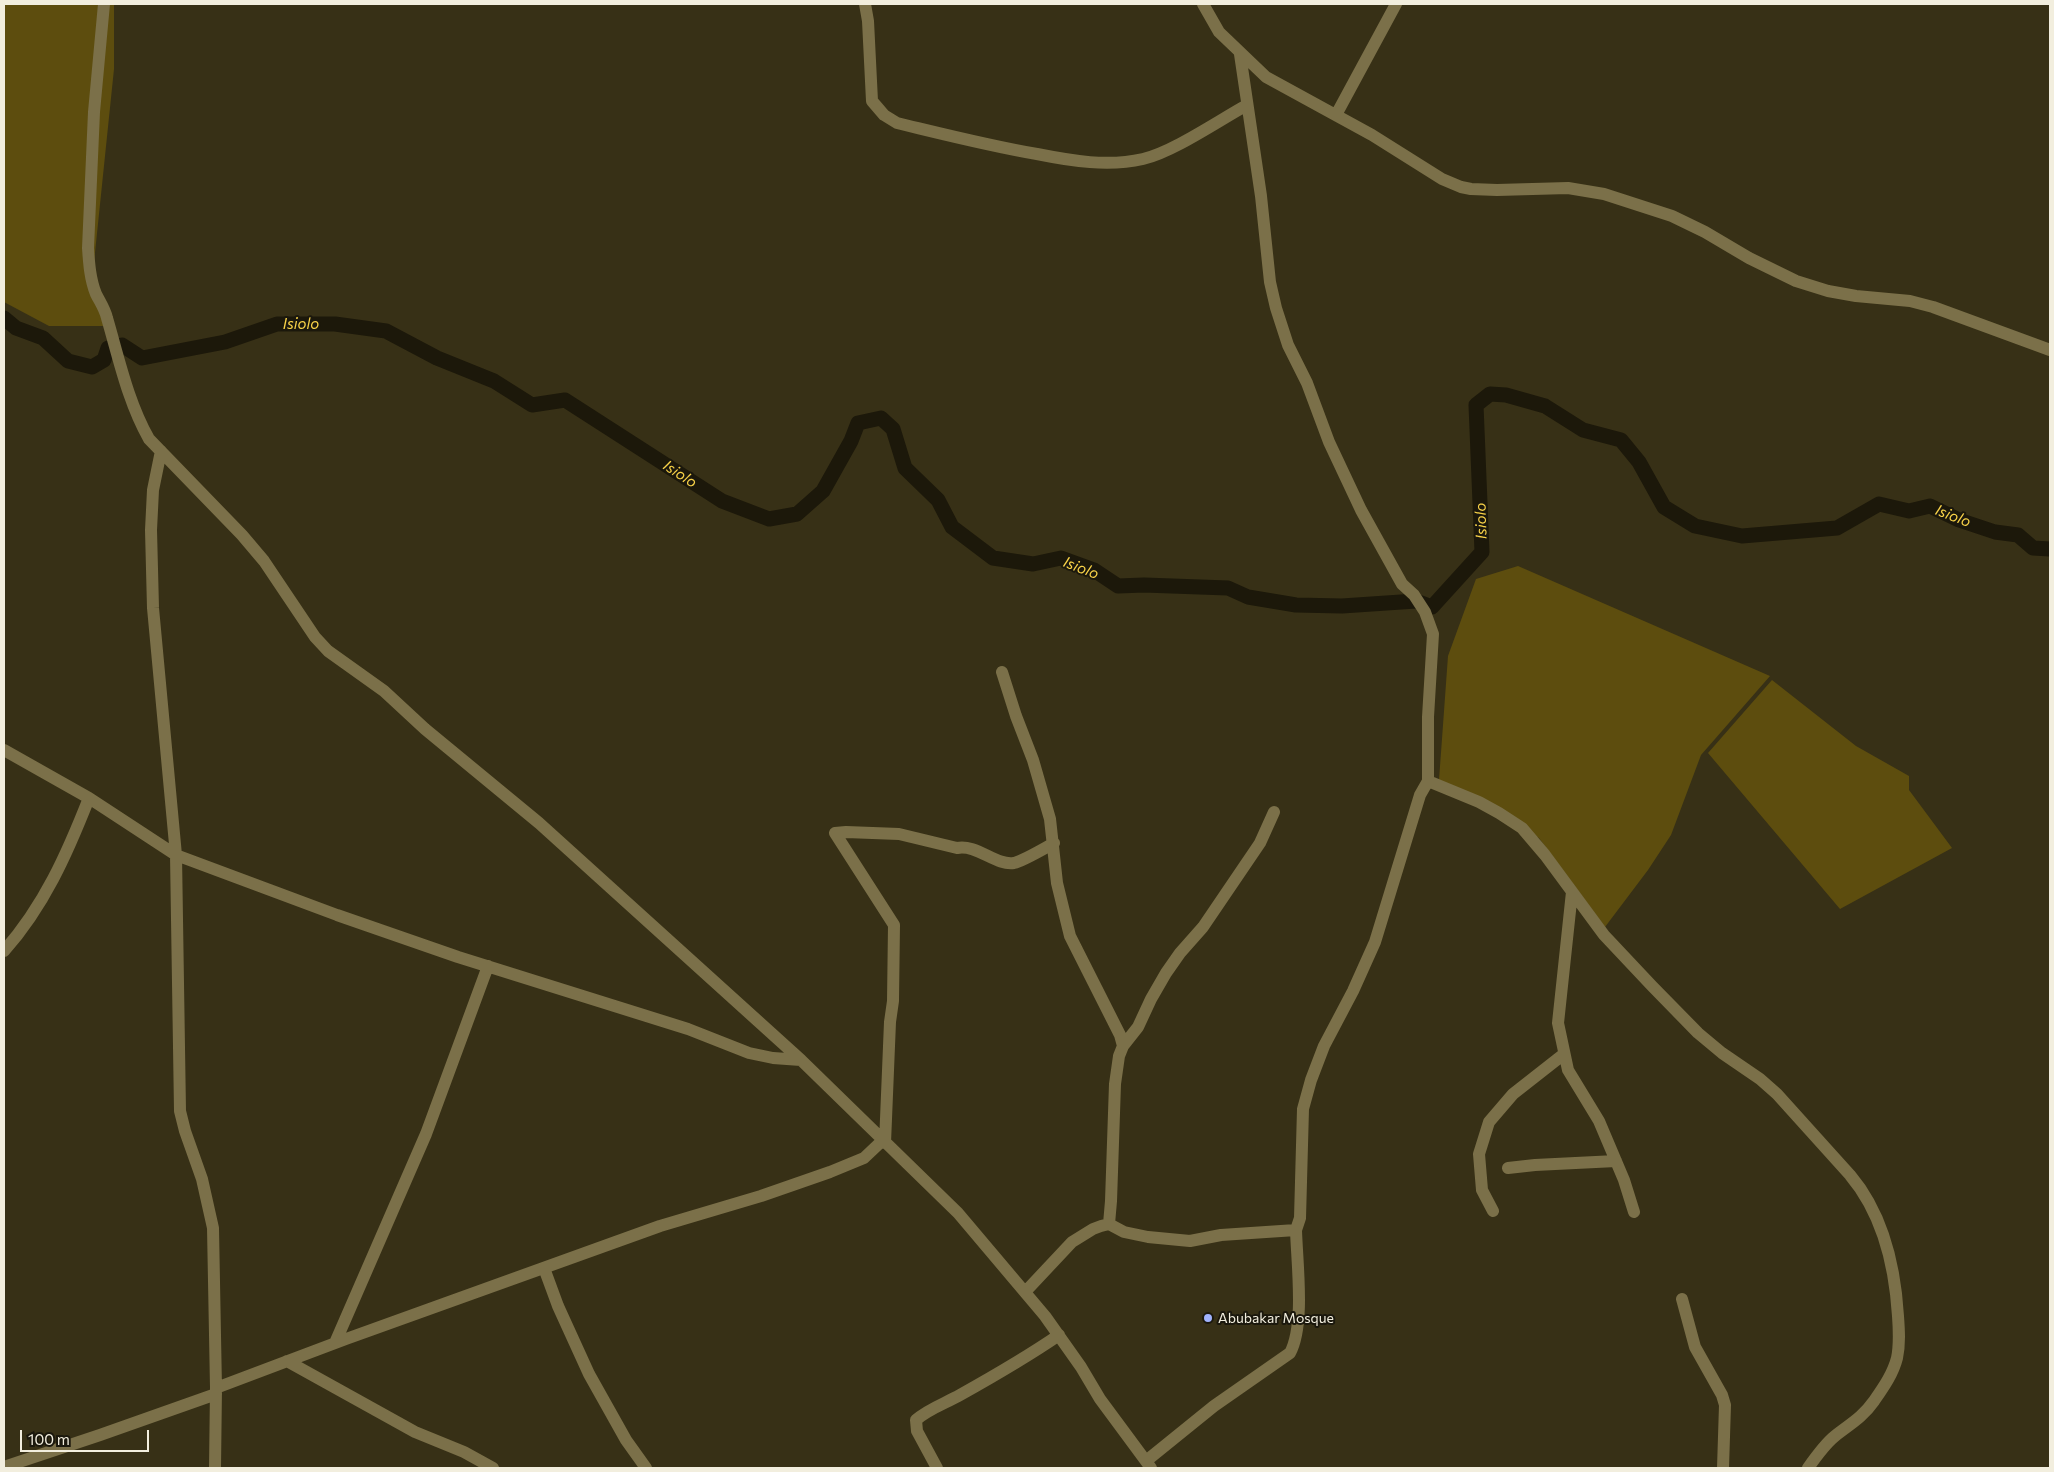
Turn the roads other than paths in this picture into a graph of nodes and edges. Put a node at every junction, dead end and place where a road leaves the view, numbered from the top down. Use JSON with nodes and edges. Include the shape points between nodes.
{"nodes":[{"id":1,"x":104,"y":4,"type":"edge"},
{"id":2,"x":865,"y":4,"type":"edge"},
{"id":3,"x":1203,"y":4,"type":"edge"},
{"id":4,"x":1396,"y":4,"type":"edge"},
{"id":5,"x":1240,"y":54,"type":"junction"},
{"id":6,"x":1247,"y":105,"type":"junction"},
{"id":7,"x":1336,"y":115,"type":"junction"},
{"id":8,"x":2050,"y":350,"type":"edge"},
{"id":9,"x":161,"y":451,"type":"junction"},
{"id":10,"x":1002,"y":672,"type":"dead end"},
{"id":11,"x":4,"y":750,"type":"edge"},
{"id":12,"x":1428,"y":781,"type":"junction"},
{"id":13,"x":89,"y":798,"type":"junction"},
{"id":14,"x":1274,"y":812,"type":"dead end"},
{"id":15,"x":1054,"y":843,"type":"junction"},
{"id":16,"x":176,"y":855,"type":"junction"},
{"id":17,"x":1572,"y":892,"type":"junction"},
{"id":18,"x":4,"y":951,"type":"edge"},
{"id":19,"x":488,"y":966,"type":"junction"},
{"id":20,"x":1123,"y":1046,"type":"junction"},
{"id":21,"x":1564,"y":1054,"type":"junction"},
{"id":22,"x":801,"y":1060,"type":"junction"},
{"id":23,"x":884,"y":1141,"type":"junction"},
{"id":24,"x":1616,"y":1161,"type":"junction"},
{"id":25,"x":1508,"y":1168,"type":"dead end"},
{"id":26,"x":1493,"y":1210,"type":"dead end"},
{"id":27,"x":1634,"y":1212,"type":"dead end"},
{"id":28,"x":1109,"y":1224,"type":"junction"},
{"id":29,"x":1296,"y":1230,"type":"junction"},
{"id":30,"x":544,"y":1268,"type":"junction"},
{"id":31,"x":1026,"y":1291,"type":"junction"},
{"id":32,"x":1682,"y":1298,"type":"dead end"},
{"id":33,"x":1060,"y":1335,"type":"junction"},
{"id":34,"x":335,"y":1343,"type":"junction"},
{"id":35,"x":287,"y":1361,"type":"junction"},
{"id":36,"x":216,"y":1391,"type":"junction"},
{"id":37,"x":1149,"y":1465,"type":"edge"},
{"id":38,"x":4,"y":1467,"type":"edge"},
{"id":39,"x":214,"y":1468,"type":"edge"},
{"id":40,"x":494,"y":1468,"type":"edge"},
{"id":41,"x":646,"y":1468,"type":"edge"},
{"id":42,"x":937,"y":1468,"type":"edge"},
{"id":43,"x":1723,"y":1468,"type":"edge"},
{"id":44,"x":1808,"y":1468,"type":"edge"}],
"edges":[{"from":1,"to":9,"type":"street","via":[[94,112],[88,248],[91,278],[140,424]]},
{"from":2,"to":6,"type":"street","via":[[872,101],[884,115],[897,122],[1063,159],[1127,162],[1164,151]]},
{"from":3,"to":5,"type":"street","via":[[1219,32]]},
{"from":4,"to":7,"type":"street"},
{"from":5,"to":6,"type":"street"},
{"from":5,"to":7,"type":"street","via":[[1266,78]]},
{"from":6,"to":12,"type":"street","via":[[1270,282],[1288,344],[1361,510],[1402,584],[1425,612],[1433,634]]},
{"from":7,"to":8,"type":"street","via":[[1460,187],[1489,190],[1568,188],[1612,196],[1672,216],[1796,281],[1828,292],[1933,307]]},
{"from":9,"to":16,"type":"street","via":[[153,490],[150,530],[152,588]]},
{"from":9,"to":22,"type":"street","via":[[264,560],[298,615],[328,651],[384,692],[425,730],[539,823]]},
{"from":10,"to":15,"type":"street","via":[[1033,760]]},
{"from":11,"to":13,"type":"street"},
{"from":12,"to":17,"type":"street","via":[[1479,802],[1522,828]]},
{"from":12,"to":29,"type":"street","via":[[1420,795],[1375,942],[1324,1046],[1311,1080],[1303,1109],[1300,1218]]},
{"from":13,"to":16,"type":"street"},
{"from":13,"to":18,"type":"street","via":[[61,867],[40,905]]},
{"from":14,"to":20,"type":"street","via":[[1260,843],[1203,927],[1180,953],[1151,999],[1138,1027]]},
{"from":15,"to":20,"type":"street","via":[[1058,883],[1070,936]]},
{"from":15,"to":23,"type":"street","via":[[1014,863],[990,858],[967,846],[957,848],[899,834],[835,833],[894,925]]},
{"from":16,"to":19,"type":"street","via":[[337,916]]},
{"from":16,"to":36,"type":"street","via":[[180,1111],[202,1179],[213,1228]]},
{"from":17,"to":21,"type":"street","via":[[1558,1023]]},
{"from":17,"to":44,"type":"street","via":[[1604,935],[1680,1015],[1722,1053],[1760,1079],[1790,1108],[1861,1188],[1879,1225],[1894,1272],[1899,1335],[1897,1358],[1884,1387],[1862,1417],[1834,1437]]},
{"from":19,"to":22,"type":"street","via":[[688,1029],[749,1052]]},
{"from":19,"to":34,"type":"street","via":[[426,1134]]},
{"from":20,"to":28,"type":"street","via":[[1115,1084]]},
{"from":21,"to":24,"type":"street","via":[[1568,1070],[1599,1121]]},
{"from":21,"to":26,"type":"street","via":[[1512,1094],[1489,1122],[1479,1154],[1482,1190]]},
{"from":22,"to":23,"type":"street"},
{"from":23,"to":30,"type":"street","via":[[864,1158],[830,1172],[660,1226]]},
{"from":23,"to":31,"type":"street","via":[[958,1213]]},
{"from":24,"to":25,"type":"street"},
{"from":24,"to":27,"type":"street"},
{"from":28,"to":29,"type":"street","via":[[1124,1232],[1190,1241],[1221,1235]]},
{"from":28,"to":31,"type":"street","via":[[1092,1229],[1072,1242]]},
{"from":29,"to":37,"type":"street","via":[[1298,1332],[1290,1353],[1214,1406]]},
{"from":30,"to":34,"type":"street"},
{"from":30,"to":41,"type":"street","via":[[589,1374],[626,1440]]},
{"from":31,"to":33,"type":"street"},
{"from":32,"to":43,"type":"street","via":[[1695,1347],[1722,1395]]},
{"from":33,"to":37,"type":"street","via":[[1100,1399]]},
{"from":33,"to":42,"type":"street","via":[[916,1420],[917,1431]]},
{"from":34,"to":35,"type":"street"},
{"from":35,"to":36,"type":"street"},
{"from":35,"to":40,"type":"street","via":[[415,1432]]},
{"from":36,"to":38,"type":"street"},
{"from":36,"to":39,"type":"street"}]}
